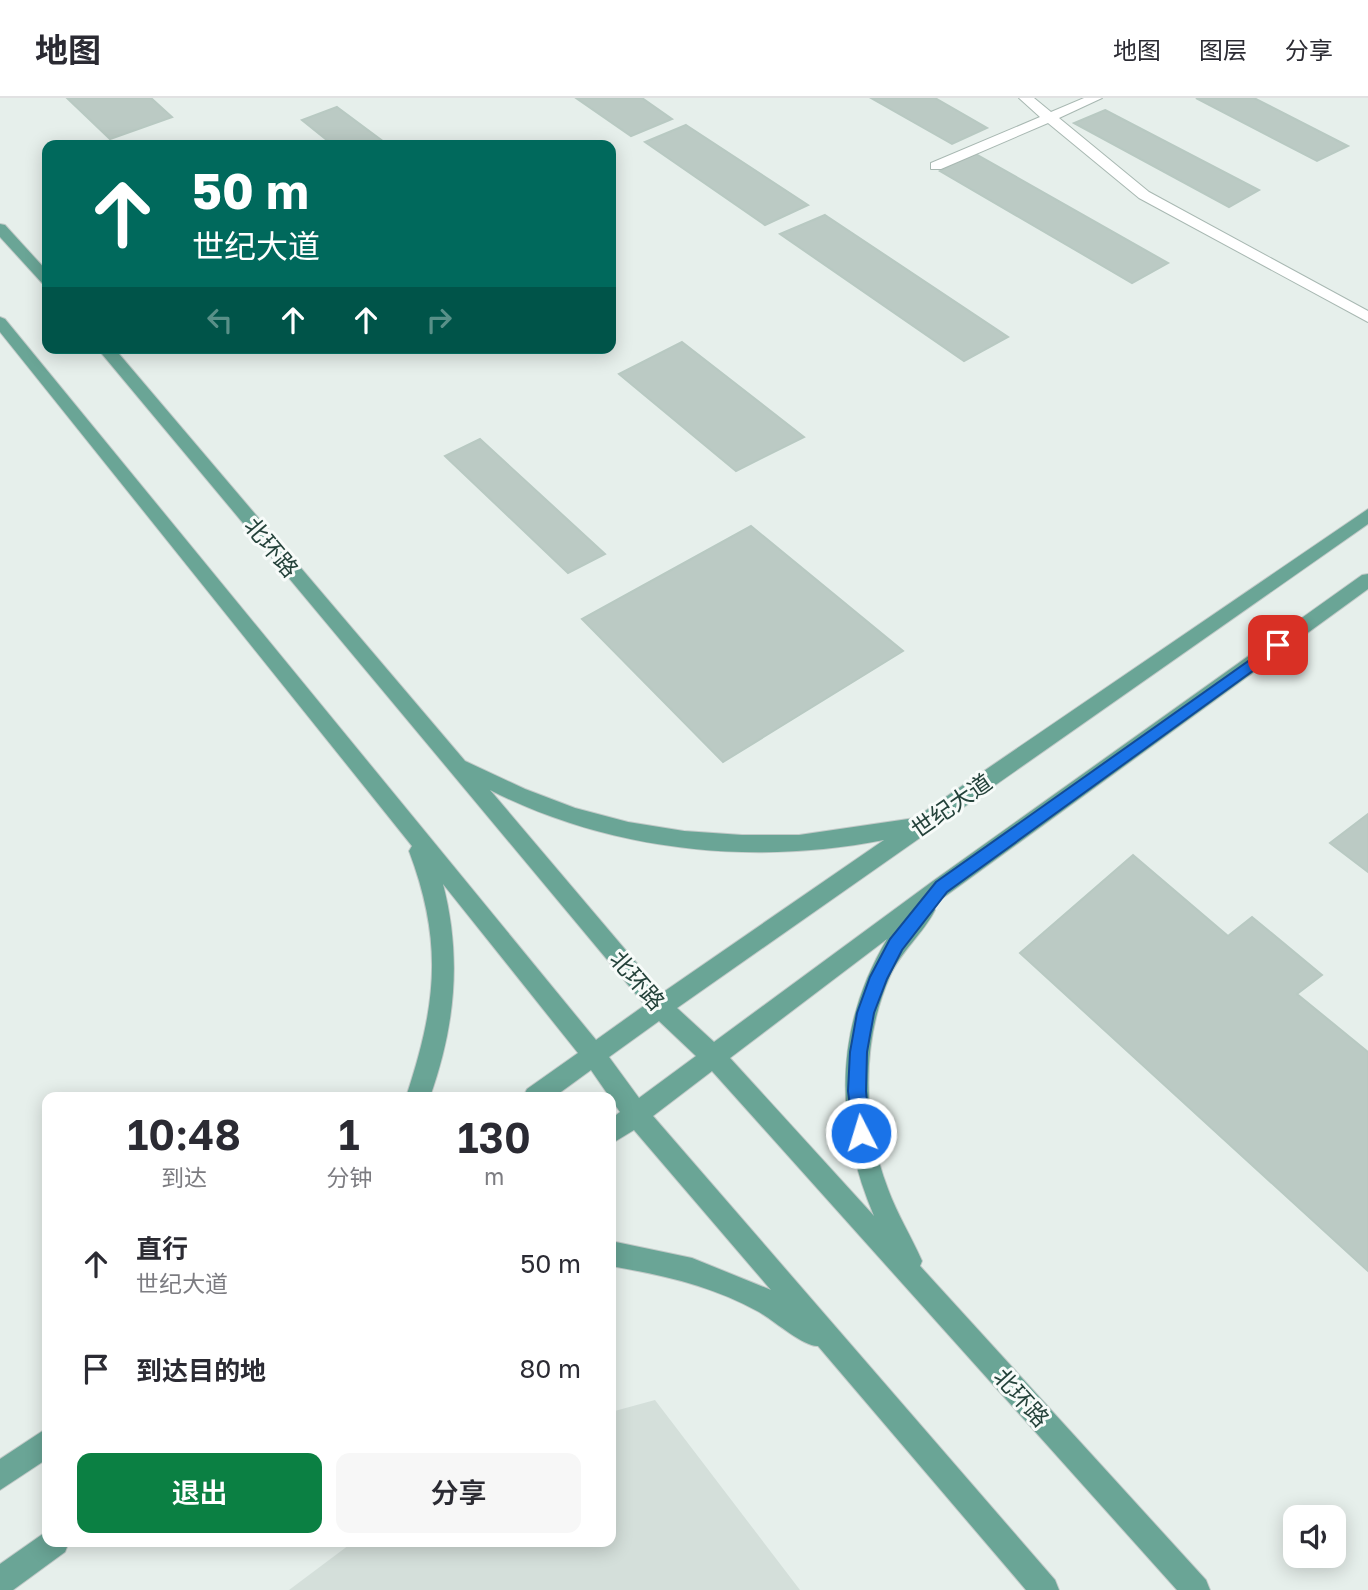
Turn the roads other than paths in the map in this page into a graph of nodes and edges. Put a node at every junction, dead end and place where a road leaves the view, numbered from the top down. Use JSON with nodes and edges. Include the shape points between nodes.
{"nodes":[{"id":1,"x":1026,"y":98,"type":"edge"},
{"id":2,"x":1096,"y":98,"type":"edge"},
{"id":3,"x":1049,"y":118,"type":"junction"},
{"id":4,"x":936,"y":166,"type":"dead end"},
{"id":5,"x":0,"y":228,"type":"edge"},
{"id":6,"x":42,"y":274,"type":"edge"},
{"id":7,"x":1368,"y":317,"type":"edge"},
{"id":8,"x":2,"y":327,"type":"edge"},
{"id":9,"x":110,"y":354,"type":"edge"},
{"id":10,"x":1368,"y":515,"type":"edge"},
{"id":11,"x":1368,"y":580,"type":"edge"},
{"id":12,"x":453,"y":761,"type":"junction"},
{"id":13,"x":396,"y":811,"type":"junction"},
{"id":14,"x":925,"y":823,"type":"junction"},
{"id":15,"x":942,"y":887,"type":"junction"},
{"id":16,"x":660,"y":1007,"type":"junction"},
{"id":17,"x":594,"y":1055,"type":"junction"},
{"id":18,"x":713,"y":1056,"type":"junction"},
{"id":19,"x":420,"y":1092,"type":"edge"},
{"id":20,"x":542,"y":1092,"type":"edge"},
{"id":21,"x":636,"y":1114,"type":"junction"},
{"id":22,"x":616,"y":1129,"type":"edge"},
{"id":23,"x":616,"y":1255,"type":"edge"},
{"id":24,"x":936,"y":1303,"type":"junction"},
{"id":25,"x":848,"y":1362,"type":"junction"},
{"id":26,"x":42,"y":1446,"type":"edge"},
{"id":27,"x":0,"y":1476,"type":"edge"},
{"id":28,"x":48,"y":1547,"type":"edge"},
{"id":29,"x":0,"y":1582,"type":"edge"},
{"id":30,"x":1045,"y":1590,"type":"edge"},
{"id":31,"x":1196,"y":1590,"type":"edge"}],
"edges":[{"from":1,"to":3,"type":"street"},
{"from":2,"to":3,"type":"street"},
{"from":3,"to":4,"type":"street"},
{"from":3,"to":7,"type":"street","via":[[1144,195]]},
{"from":5,"to":6,"type":"main road"},
{"from":8,"to":13,"type":"main road"},
{"from":9,"to":12,"type":"main road","name":"北环路"},
{"from":10,"to":14,"type":"main road","name":"世纪大道"},
{"from":11,"to":15,"type":"main road"},
{"from":12,"to":14,"type":"main road","via":[[535,803],[631,832],[682,841],[744,845],[831,842]]},
{"from":12,"to":16,"type":"main road","name":"北环路"},
{"from":13,"to":17,"type":"main road"},
{"from":13,"to":19,"type":"main road","via":[[430,873],[444,947],[439,1029]]},
{"from":14,"to":16,"type":"main road","name":"世纪大道"},
{"from":15,"to":18,"type":"main road"},
{"from":15,"to":24,"type":"main road","via":[[896,944],[879,977],[858,1052],[857,1091],[871,1176],[909,1261]]},
{"from":16,"to":17,"type":"main road","name":"世纪大道"},
{"from":16,"to":18,"type":"main road","name":"北环路"},
{"from":17,"to":20,"type":"main road","name":"世纪大道"},
{"from":17,"to":21,"type":"main road"},
{"from":18,"to":21,"type":"main road"},
{"from":18,"to":24,"type":"main road","name":"北环路"},
{"from":21,"to":22,"type":"main road"},
{"from":21,"to":25,"type":"main road"},
{"from":23,"to":25,"type":"main road","via":[[663,1262],[760,1298],[806,1327]]},
{"from":24,"to":31,"type":"main road","name":"北环路"},
{"from":25,"to":30,"type":"main road"},
{"from":26,"to":27,"type":"main road"},
{"from":28,"to":29,"type":"main road"}]}
